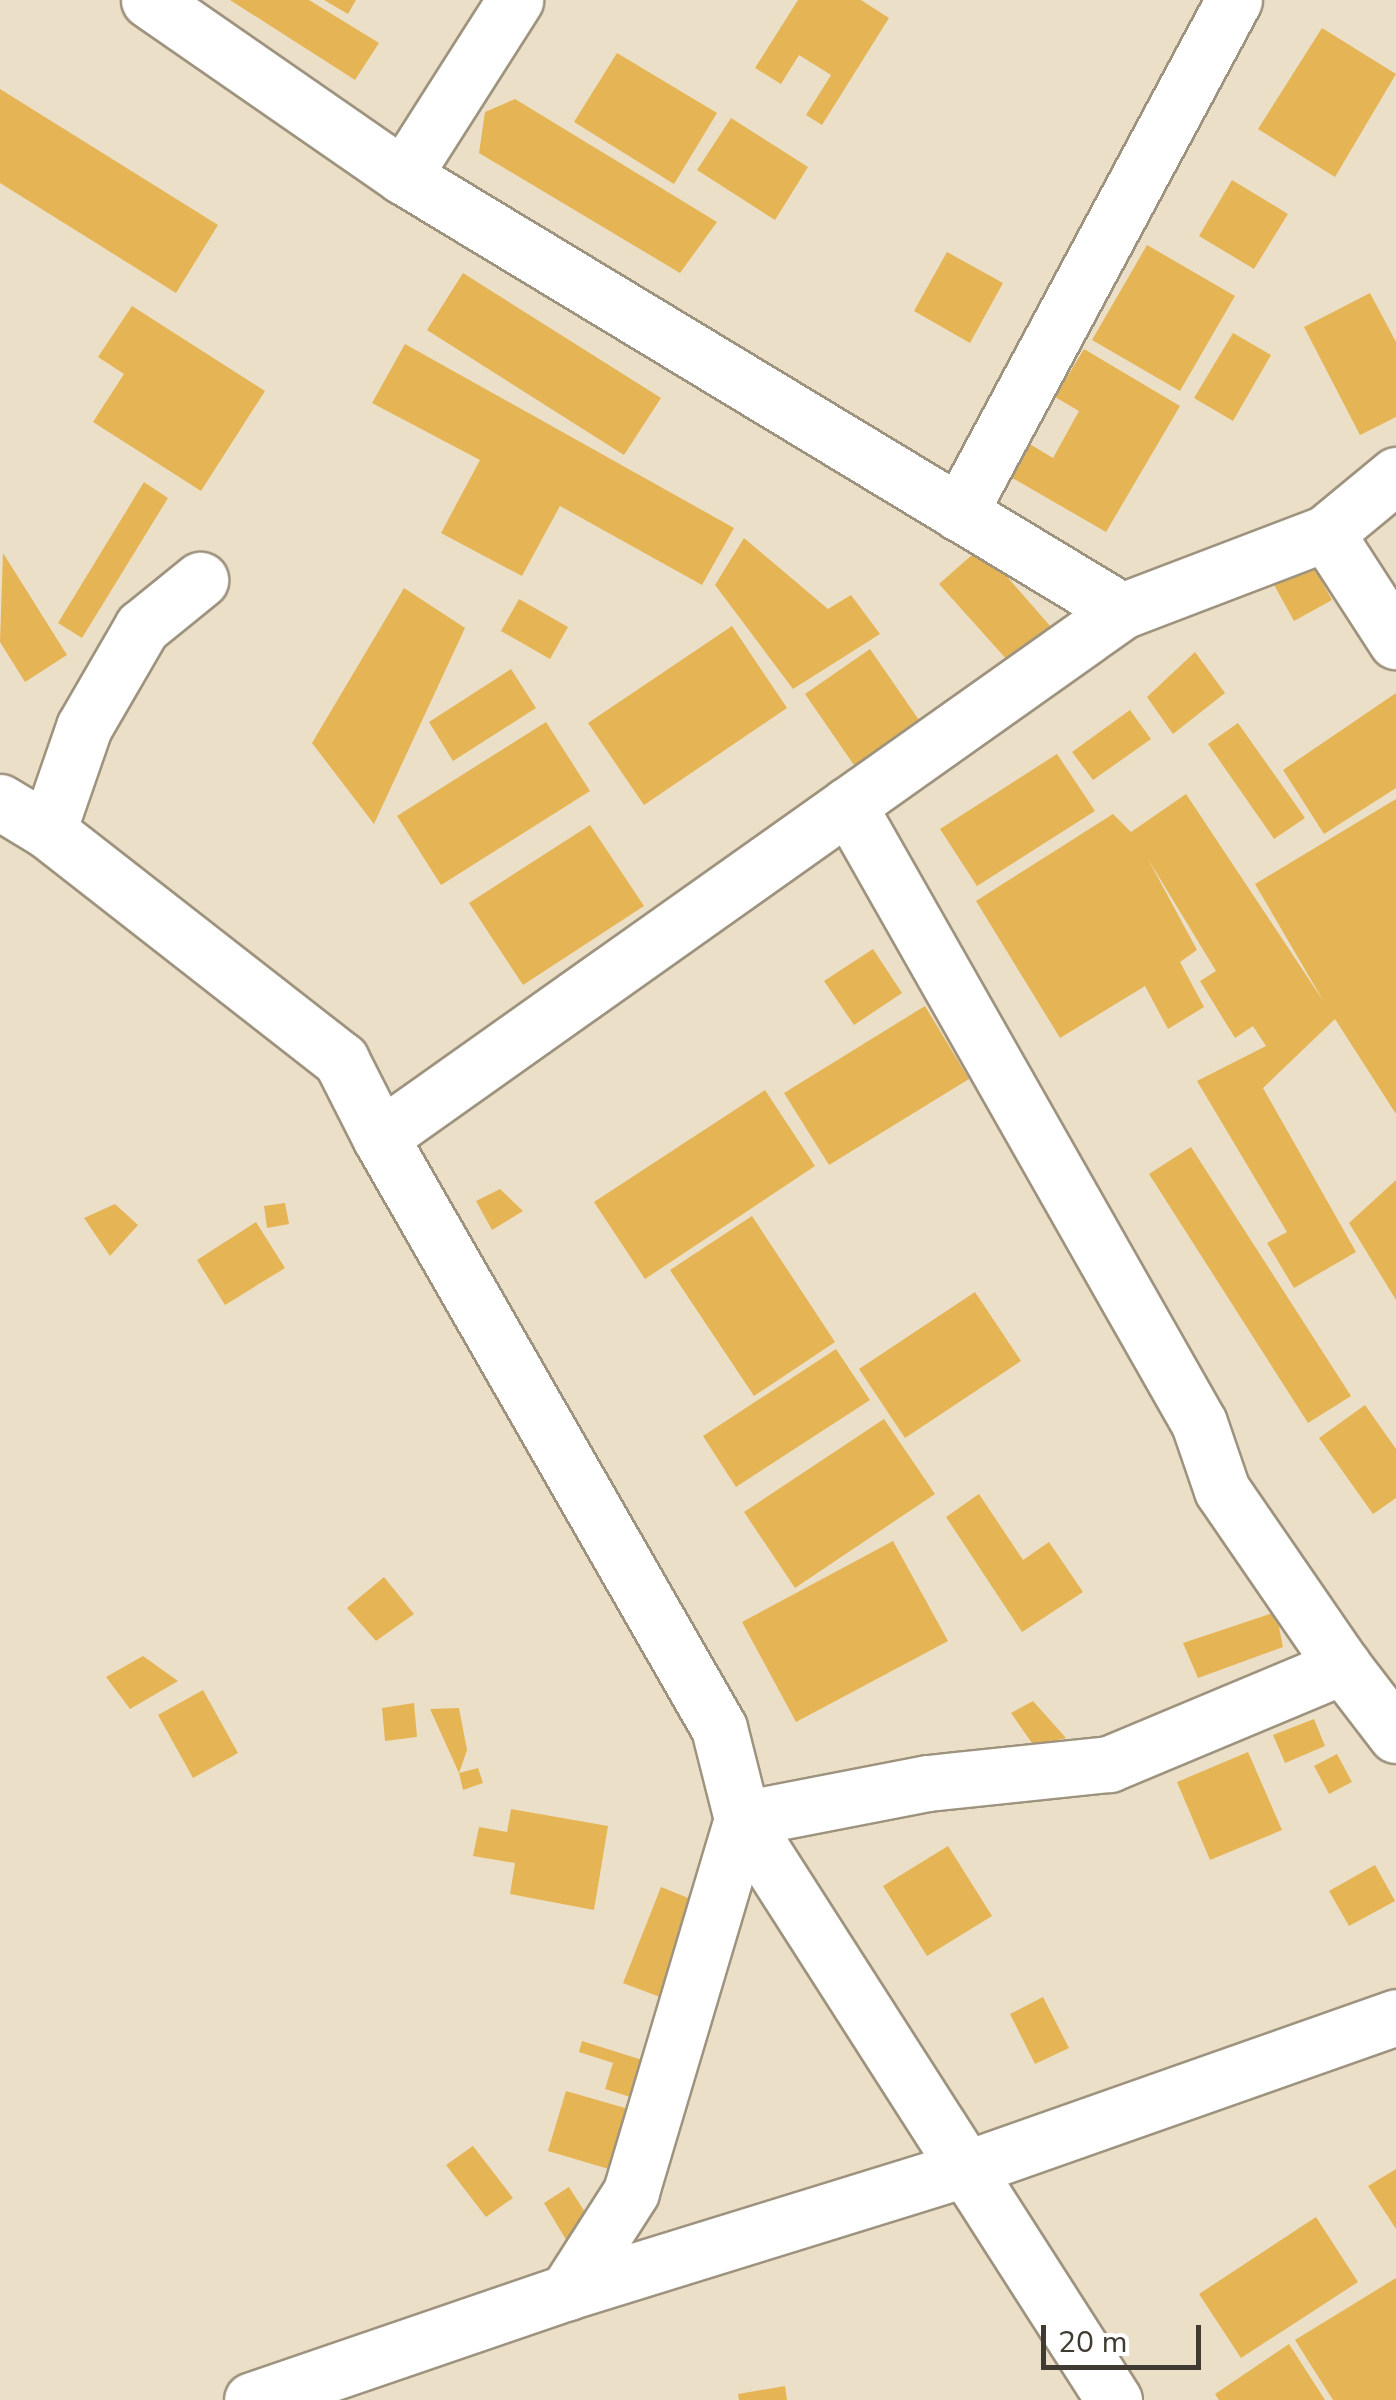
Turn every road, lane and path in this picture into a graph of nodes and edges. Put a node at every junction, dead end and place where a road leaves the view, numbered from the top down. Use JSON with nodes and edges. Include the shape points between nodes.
{"nodes":[{"id":1,"x":149,"y":0,"type":"edge"},
{"id":2,"x":515,"y":0,"type":"edge"},
{"id":3,"x":1234,"y":0,"type":"edge"},
{"id":4,"x":403,"y":176,"type":"junction"},
{"id":5,"x":1396,"y":475,"type":"edge"},
{"id":6,"x":959,"y":513,"type":"junction"},
{"id":7,"x":1326,"y":532,"type":"junction"},
{"id":8,"x":200,"y":580,"type":"dead end"},
{"id":9,"x":1122,"y":611,"type":"junction"},
{"id":10,"x":1396,"y":641,"type":"edge"},
{"id":11,"x":0,"y":802,"type":"edge"},
{"id":12,"x":848,"y":805,"type":"junction"},
{"id":13,"x":48,"y":831,"type":"junction"},
{"id":14,"x":380,"y":1137,"type":"junction"},
{"id":15,"x":1343,"y":1666,"type":"junction"},
{"id":16,"x":1396,"y":1734,"type":"edge"},
{"id":17,"x":742,"y":1819,"type":"junction"},
{"id":18,"x":1396,"y":2017,"type":"edge"},
{"id":19,"x":968,"y":2168,"type":"junction"},
{"id":20,"x":568,"y":2292,"type":"junction"},
{"id":21,"x":252,"y":2400,"type":"edge"},
{"id":22,"x":1114,"y":2400,"type":"edge"}],
"edges":[{"from":1,"to":4,"type":"street"},
{"from":2,"to":4,"type":"street"},
{"from":3,"to":6,"type":"street"},
{"from":4,"to":6,"type":"street"},
{"from":5,"to":7,"type":"street"},
{"from":6,"to":9,"type":"street"},
{"from":7,"to":9,"type":"street"},
{"from":7,"to":10,"type":"street"},
{"from":8,"to":13,"type":"street","via":[[142,627],[84,728]]},
{"from":9,"to":12,"type":"street"},
{"from":11,"to":13,"type":"street"},
{"from":12,"to":14,"type":"street"},
{"from":12,"to":15,"type":"street","via":[[1199,1423],[1222,1490]]},
{"from":13,"to":14,"type":"street","via":[[341,1060]]},
{"from":14,"to":17,"type":"street","via":[[718,1728]]},
{"from":15,"to":16,"type":"street"},
{"from":15,"to":17,"type":"street","via":[[1109,1764],[928,1783]]},
{"from":17,"to":19,"type":"street"},
{"from":17,"to":20,"type":"street","via":[[631,2192]]},
{"from":18,"to":19,"type":"street"},
{"from":19,"to":20,"type":"street"},
{"from":19,"to":22,"type":"street"},
{"from":20,"to":21,"type":"street"}]}
